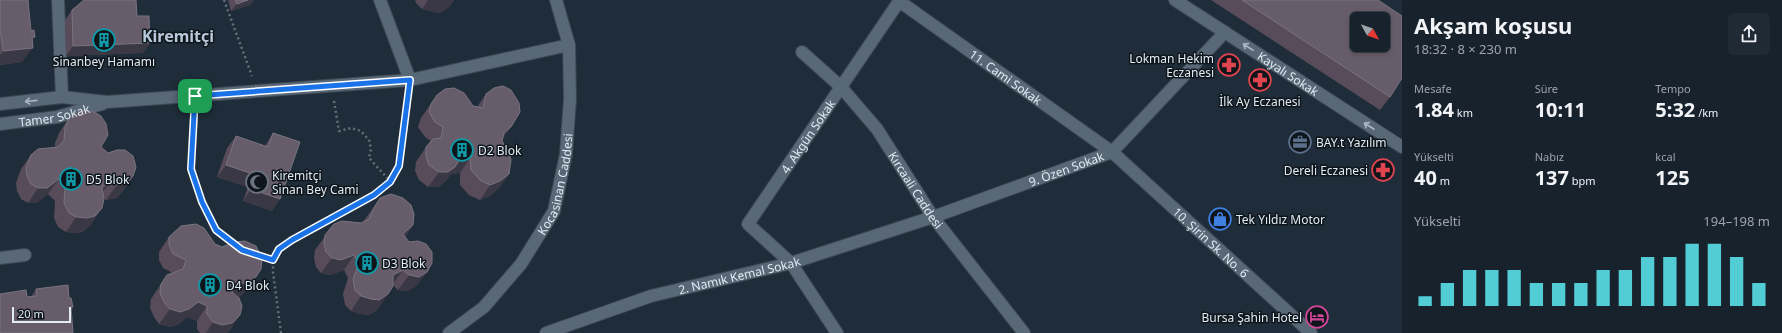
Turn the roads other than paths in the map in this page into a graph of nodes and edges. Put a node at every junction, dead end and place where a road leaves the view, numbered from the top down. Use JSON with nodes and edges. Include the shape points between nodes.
{"nodes":[{"id":1,"x":58,"y":0,"type":"edge"},
{"id":2,"x":380,"y":0,"type":"edge"},
{"id":3,"x":556,"y":0,"type":"edge"},
{"id":4,"x":900,"y":0,"type":"edge"},
{"id":5,"x":1175,"y":0,"type":"edge"},
{"id":6,"x":1225,"y":32,"type":"junction"},
{"id":7,"x":569,"y":45,"type":"junction"},
{"id":8,"x":802,"y":52,"type":"dead end"},
{"id":9,"x":410,"y":80,"type":"junction"},
{"id":10,"x":841,"y":87,"type":"junction"},
{"id":11,"x":62,"y":97,"type":"junction"},
{"id":12,"x":107,"y":102,"type":"junction"},
{"id":13,"x":0,"y":104,"type":"edge"},
{"id":14,"x":0,"y":124,"type":"edge"},
{"id":15,"x":1402,"y":147,"type":"edge"},
{"id":16,"x":1112,"y":152,"type":"junction"},
{"id":17,"x":933,"y":217,"type":"junction"},
{"id":18,"x":25,"y":255,"type":"dead end"},
{"id":19,"x":0,"y":258,"type":"edge"},
{"id":20,"x":791,"y":263,"type":"junction"},
{"id":21,"x":571,"y":329,"type":"edge"},
{"id":22,"x":450,"y":333,"type":"edge"},
{"id":23,"x":546,"y":333,"type":"edge"},
{"id":24,"x":837,"y":333,"type":"edge"},
{"id":25,"x":1024,"y":333,"type":"edge"},
{"id":26,"x":1311,"y":333,"type":"edge"}],
"edges":[{"from":1,"to":11,"type":"street"},
{"from":2,"to":9,"type":"street"},
{"from":3,"to":7,"type":"street","name":"Kocasinan Caddesi"},
{"from":4,"to":10,"type":"street","name":"4. Akgün Sokak"},
{"from":4,"to":16,"type":"street","name":"11. Cami Sokak"},
{"from":5,"to":6,"type":"street","name":"Kayalı Sokak"},
{"from":15,"to":6,"type":"street","name":"Kayalı Sokak","one_way":true},
{"from":6,"to":16,"type":"street","name":"9. Özen Sokak"},
{"from":7,"to":9,"type":"street"},
{"from":7,"to":22,"type":"street","name":"Kocasinan Caddesi","via":[[570,99],[566,154],[554,211],[521,264],[484,307]]},
{"from":8,"to":10,"type":"street","name":"Kırcaali Caddesi"},
{"from":9,"to":12,"type":"street"},
{"from":10,"to":17,"type":"street","name":"Kırcaali Caddesi","via":[[878,128]]},
{"from":10,"to":20,"type":"street","name":"4. Akgün Sokak","via":[[748,224]]},
{"from":11,"to":12,"type":"street","name":"Tamer Sokak"},
{"from":11,"to":13,"type":"street","name":"Tamer Sokak","one_way":true},
{"from":12,"to":14,"type":"street","name":"Tamer Sokak","via":[[57,117]]},
{"from":16,"to":17,"type":"street","name":"9. Özen Sokak"},
{"from":16,"to":26,"type":"street","name":"10. Şirin Sk. No. 6"},
{"from":17,"to":20,"type":"street","name":"2. Namık Kemal Sokak"},
{"from":17,"to":25,"type":"street","name":"Kırcaali Caddesi"},
{"from":18,"to":19,"type":"street"},
{"from":20,"to":21,"type":"street","name":"2. Namık Kemal Sokak","via":[[651,296]]},
{"from":20,"to":24,"type":"street"},
{"from":21,"to":23,"type":"street","name":"2. Namık Kemal Sokak"}]}
